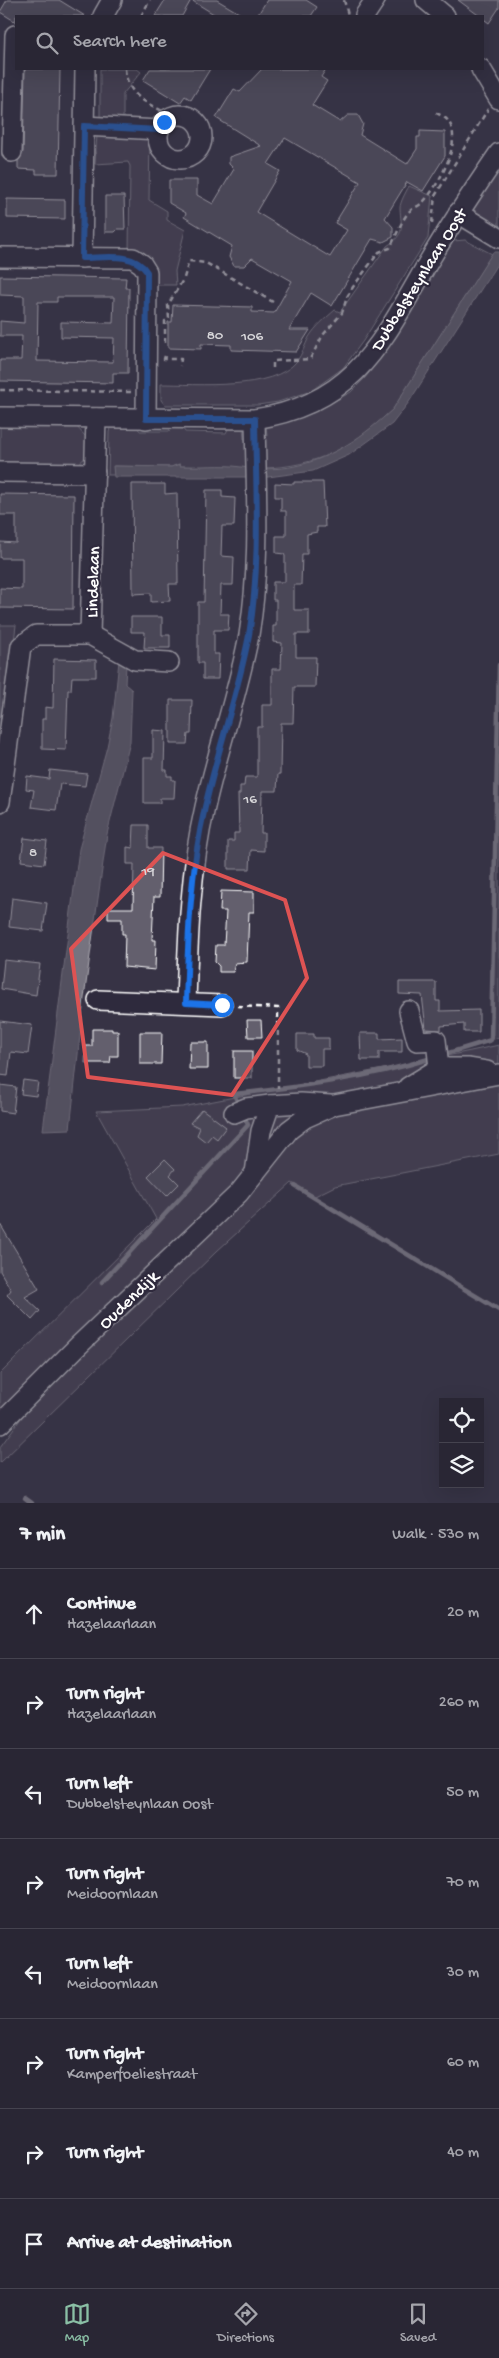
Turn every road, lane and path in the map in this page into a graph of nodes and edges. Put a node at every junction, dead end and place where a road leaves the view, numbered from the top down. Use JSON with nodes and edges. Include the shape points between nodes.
{"nodes":[{"id":1,"x":112,"y":0,"type":"edge"},
{"id":2,"x":150,"y":0,"type":"edge"},
{"id":3,"x":344,"y":0,"type":"edge"},
{"id":4,"x":426,"y":0,"type":"edge"},
{"id":5,"x":363,"y":10,"type":"edge"},
{"id":6,"x":104,"y":15,"type":"edge"},
{"id":7,"x":142,"y":15,"type":"edge"},
{"id":8,"x":443,"y":15,"type":"edge"},
{"id":9,"x":15,"y":35,"type":"edge"},
{"id":10,"x":86,"y":70,"type":"edge"},
{"id":11,"x":125,"y":70,"type":"edge"},
{"id":12,"x":482,"y":70,"type":"edge"},
{"id":13,"x":497,"y":97,"type":"edge"},
{"id":14,"x":435,"y":112,"type":"dead end"},
{"id":15,"x":172,"y":116,"type":"junction"},
{"id":16,"x":84,"y":126,"type":"junction"},
{"id":17,"x":159,"y":130,"type":"junction"},
{"id":18,"x":12,"y":152,"type":"dead end"},
{"id":19,"x":499,"y":153,"type":"edge"},
{"id":20,"x":458,"y":213,"type":"junction"},
{"id":21,"x":432,"y":226,"type":"dead end"},
{"id":22,"x":499,"y":238,"type":"edge"},
{"id":23,"x":0,"y":257,"type":"edge"},
{"id":24,"x":82,"y":258,"type":"junction"},
{"id":25,"x":273,"y":302,"type":"dead end"},
{"id":26,"x":180,"y":366,"type":"dead end"},
{"id":27,"x":273,"y":368,"type":"dead end"},
{"id":28,"x":0,"y":390,"type":"edge"},
{"id":29,"x":146,"y":393,"type":"junction"},
{"id":30,"x":0,"y":417,"type":"edge"},
{"id":31,"x":96,"y":418,"type":"junction"},
{"id":32,"x":146,"y":419,"type":"junction"},
{"id":33,"x":255,"y":419,"type":"junction"},
{"id":34,"x":0,"y":472,"type":"edge"},
{"id":35,"x":95,"y":474,"type":"junction"},
{"id":36,"x":90,"y":635,"type":"junction"},
{"id":37,"x":169,"y":662,"type":"dead end"},
{"id":38,"x":3,"y":758,"type":"edge"},
{"id":39,"x":0,"y":802,"type":"edge"},
{"id":40,"x":98,"y":1000,"type":"dead end"},
{"id":41,"x":186,"y":1003,"type":"junction"},
{"id":42,"x":222,"y":1005,"type":"joint"},
{"id":43,"x":409,"y":1011,"type":"dead end"},
{"id":44,"x":438,"y":1061,"type":"junction"},
{"id":45,"x":499,"y":1073,"type":"edge"},
{"id":46,"x":278,"y":1083,"type":"dead end"},
{"id":47,"x":399,"y":1094,"type":"junction"},
{"id":48,"x":270,"y":1105,"type":"junction"},
{"id":49,"x":334,"y":1105,"type":"junction"},
{"id":50,"x":240,"y":1111,"type":"dead end"},
{"id":51,"x":255,"y":1173,"type":"junction"},
{"id":52,"x":0,"y":1424,"type":"edge"}],
"edges":[{"from":1,"to":6,"type":"street"},
{"from":2,"to":7,"type":"path"},
{"from":3,"to":5,"type":"path"},
{"from":4,"to":8,"type":"street"},
{"from":9,"to":18,"type":"street"},
{"from":10,"to":16,"type":"street"},
{"from":11,"to":15,"type":"path","via":[[126,80],[134,94]]},
{"from":12,"to":13,"type":"street"},
{"from":13,"to":21,"type":"path","via":[[435,196]]},
{"from":14,"to":27,"type":"path","via":[[448,121],[453,143],[452,153],[432,190],[423,203],[408,211],[390,248],[379,252],[353,288],[342,313],[323,335],[310,359],[273,361]]},
{"from":15,"to":17,"type":"street"},
{"from":15,"to":17,"type":"street","via":[[189,116],[201,128],[202,145],[190,158],[173,159],[160,147]]},
{"from":16,"to":17,"type":"street"},
{"from":16,"to":24,"type":"street"},
{"from":19,"to":20,"type":"street","name":"Dubbelsteynlaan Oost"},
{"from":20,"to":22,"type":"street"},
{"from":20,"to":33,"type":"street","name":"Dubbelsteynlaan Oost","via":[[384,339],[364,364],[321,399],[280,415]]},
{"from":23,"to":24,"type":"street"},
{"from":24,"to":29,"type":"street","via":[[132,258],[147,272]]},
{"from":25,"to":26,"type":"path","via":[[206,263],[189,261],[184,278],[168,304],[169,319],[165,321],[164,359],[181,359]]},
{"from":28,"to":29,"type":"path"},
{"from":29,"to":32,"type":"street"},
{"from":30,"to":31,"type":"street","name":"Dubbelsteynlaan Oost"},
{"from":31,"to":32,"type":"street","name":"Dubbelsteynlaan Oost"},
{"from":31,"to":35,"type":"street","name":"Lindelaan"},
{"from":32,"to":33,"type":"street","name":"Dubbelsteynlaan Oost"},
{"from":33,"to":41,"type":"street","via":[[255,585],[249,634],[197,850],[189,920]]},
{"from":34,"to":35,"type":"street"},
{"from":35,"to":36,"type":"street","name":"Lindelaan"},
{"from":36,"to":37,"type":"street","via":[[136,660]]},
{"from":36,"to":38,"type":"street","name":"Lindelaan","via":[[36,635],[21,646]]},
{"from":38,"to":39,"type":"street","name":"Lindelaan"},
{"from":40,"to":41,"type":"street"},
{"from":41,"to":42,"type":"street"},
{"from":42,"to":46,"type":"path","via":[[278,1008]]},
{"from":43,"to":44,"type":"street","via":[[417,1041],[436,1040]]},
{"from":44,"to":45,"type":"street"},
{"from":44,"to":47,"type":"street"},
{"from":45,"to":47,"type":"street","name":"Oudendijk"},
{"from":47,"to":49,"type":"street","name":"Oudendijk"},
{"from":48,"to":49,"type":"street","name":"Oudendijk"},
{"from":48,"to":50,"type":"street","name":"Oudendijk"},
{"from":48,"to":51,"type":"street","via":[[261,1132]]},
{"from":49,"to":51,"type":"street","name":"Oudendijk","via":[[305,1118],[289,1130]]},
{"from":51,"to":52,"type":"street","name":"Oudendijk","via":[[225,1207]]}]}
